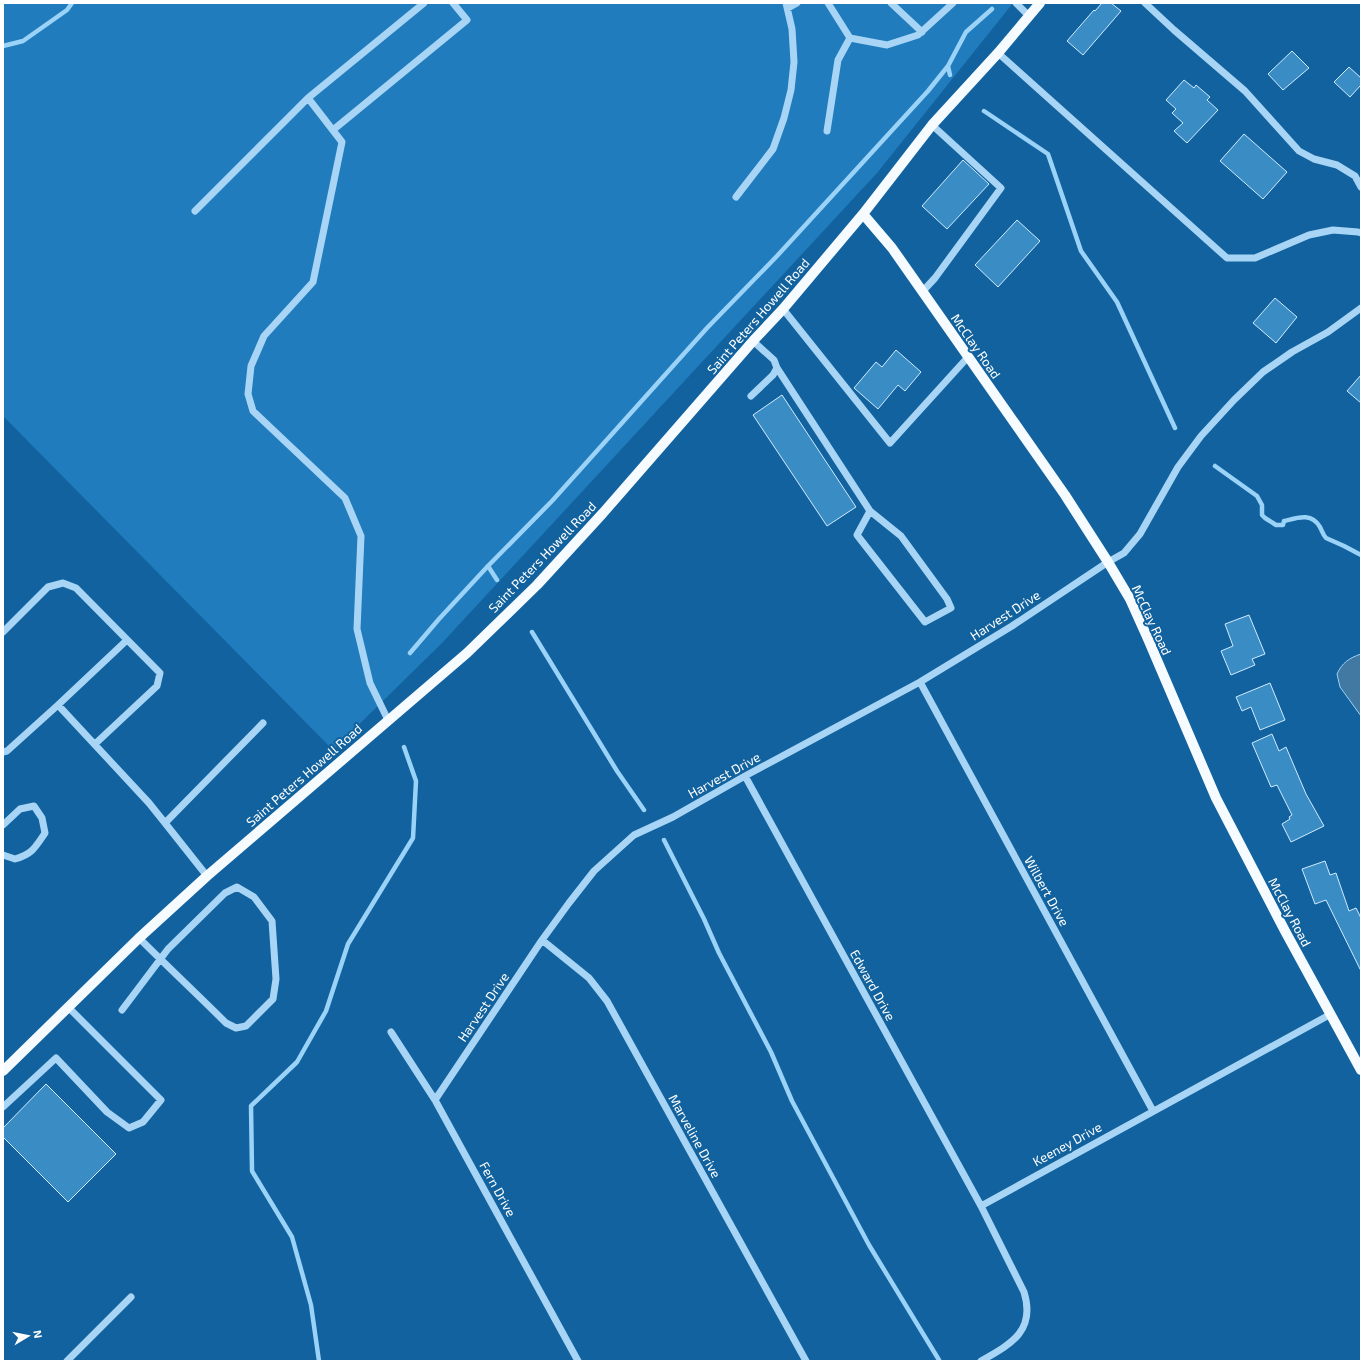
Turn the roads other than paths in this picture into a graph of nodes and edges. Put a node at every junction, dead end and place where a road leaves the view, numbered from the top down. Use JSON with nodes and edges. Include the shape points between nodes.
{"nodes":[{"id":1,"x":424,"y":3,"type":"edge"},
{"id":2,"x":453,"y":3,"type":"edge"},
{"id":3,"x":797,"y":3,"type":"edge"},
{"id":4,"x":828,"y":3,"type":"edge"},
{"id":5,"x":891,"y":3,"type":"edge"},
{"id":6,"x":953,"y":3,"type":"edge"},
{"id":7,"x":1016,"y":3,"type":"edge"},
{"id":8,"x":1040,"y":3,"type":"edge"},
{"id":9,"x":1145,"y":3,"type":"edge"},
{"id":10,"x":787,"y":6,"type":"edge"},
{"id":11,"x":1029,"y":16,"type":"junction"},
{"id":12,"x":922,"y":32,"type":"junction"},
{"id":13,"x":850,"y":38,"type":"junction"},
{"id":14,"x":998,"y":53,"type":"junction"},
{"id":15,"x":308,"y":98,"type":"junction"},
{"id":16,"x":932,"y":125,"type":"junction"},
{"id":17,"x":333,"y":130,"type":"junction"},
{"id":18,"x":827,"y":131,"type":"dead end"},
{"id":19,"x":1361,"y":187,"type":"edge"},
{"id":20,"x":736,"y":197,"type":"dead end"},
{"id":21,"x":195,"y":211,"type":"dead end"},
{"id":22,"x":863,"y":214,"type":"junction"},
{"id":23,"x":1361,"y":233,"type":"edge"},
{"id":24,"x":922,"y":292,"type":"junction"},
{"id":25,"x":1361,"y":308,"type":"edge"},
{"id":26,"x":783,"y":309,"type":"junction"},
{"id":27,"x":753,"y":341,"type":"junction"},
{"id":28,"x":968,"y":357,"type":"junction"},
{"id":29,"x":777,"y":368,"type":"junction"},
{"id":30,"x":751,"y":396,"type":"dead end"},
{"id":31,"x":870,"y":511,"type":"junction"},
{"id":32,"x":1108,"y":562,"type":"junction"},
{"id":33,"x":3,"y":632,"type":"edge"},
{"id":34,"x":127,"y":640,"type":"junction"},
{"id":35,"x":920,"y":682,"type":"junction"},
{"id":36,"x":58,"y":705,"type":"junction"},
{"id":37,"x":388,"y":720,"type":"junction"},
{"id":38,"x":263,"y":723,"type":"dead end"},
{"id":39,"x":95,"y":744,"type":"junction"},
{"id":40,"x":3,"y":752,"type":"edge"},
{"id":41,"x":745,"y":776,"type":"junction"},
{"id":42,"x":165,"y":823,"type":"junction"},
{"id":43,"x":3,"y":825,"type":"edge"},
{"id":44,"x":3,"y":855,"type":"edge"},
{"id":45,"x":207,"y":876,"type":"junction"},
{"id":46,"x":139,"y":938,"type":"junction"},
{"id":47,"x":542,"y":940,"type":"junction"},
{"id":48,"x":161,"y":960,"type":"junction"},
{"id":49,"x":68,"y":1007,"type":"junction"},
{"id":50,"x":122,"y":1010,"type":"dead end"},
{"id":51,"x":1331,"y":1014,"type":"junction"},
{"id":52,"x":392,"y":1032,"type":"dead end"},
{"id":53,"x":1361,"y":1070,"type":"edge"},
{"id":54,"x":3,"y":1071,"type":"edge"},
{"id":55,"x":435,"y":1100,"type":"junction"},
{"id":56,"x":3,"y":1107,"type":"edge"},
{"id":57,"x":1153,"y":1111,"type":"junction"},
{"id":58,"x":981,"y":1206,"type":"junction"},
{"id":59,"x":131,"y":1297,"type":"dead end"},
{"id":60,"x":68,"y":1361,"type":"edge"},
{"id":61,"x":578,"y":1361,"type":"edge"},
{"id":62,"x":806,"y":1361,"type":"edge"},
{"id":63,"x":981,"y":1361,"type":"edge"}],
"edges":[{"from":1,"to":15,"type":"street"},
{"from":2,"to":17,"type":"street","via":[[468,20]]},
{"from":3,"to":10,"type":"street"},
{"from":4,"to":13,"type":"street"},
{"from":5,"to":12,"type":"street"},
{"from":6,"to":12,"type":"street"},
{"from":7,"to":11,"type":"street"},
{"from":8,"to":11,"type":"main road","name":"Saint Peters Howell Road"},
{"from":9,"to":19,"type":"street","via":[[1245,91],[1299,151],[1314,159],[1337,165],[1354,176]]},
{"from":10,"to":20,"type":"street","via":[[792,29],[794,62],[784,118],[773,149]]},
{"from":11,"to":14,"type":"main road","name":"Saint Peters Howell Road"},
{"from":12,"to":13,"type":"street","via":[[888,45]]},
{"from":13,"to":18,"type":"street","via":[[838,60]]},
{"from":14,"to":16,"type":"main road","name":"Saint Peters Howell Road"},
{"from":14,"to":23,"type":"street","via":[[1227,258],[1255,258],[1309,235],[1333,230]]},
{"from":15,"to":17,"type":"street"},
{"from":15,"to":21,"type":"street"},
{"from":16,"to":22,"type":"main road","name":"Saint Peters Howell Road"},
{"from":16,"to":24,"type":"street","via":[[1001,188]]},
{"from":17,"to":37,"type":"street","via":[[342,142],[313,282],[264,336],[251,366],[248,394],[253,412],[345,498],[360,536],[356,629],[370,683]]},
{"from":22,"to":24,"type":"main road","name":"McClay Road","via":[[892,248]]},
{"from":22,"to":26,"type":"main road","name":"Saint Peters Howell Road"},
{"from":24,"to":28,"type":"main road","name":"McClay Road"},
{"from":25,"to":32,"type":"street","name":"Harvest Drive","via":[[1328,332],[1263,372],[1234,400],[1201,436],[1178,467],[1140,534],[1124,553]]},
{"from":26,"to":27,"type":"main road","name":"Saint Peters Howell Road"},
{"from":26,"to":28,"type":"street","via":[[890,443]]},
{"from":27,"to":29,"type":"street","via":[[774,360]]},
{"from":27,"to":37,"type":"main road","name":"Saint Peters Howell Road","via":[[537,585],[467,653]]},
{"from":28,"to":32,"type":"main road","name":"McClay Road","via":[[1065,495]]},
{"from":29,"to":30,"type":"street"},
{"from":29,"to":31,"type":"street"},
{"from":31,"to":31,"type":"street","via":[[857,535],[925,622],[951,608],[948,599],[901,536]]},
{"from":32,"to":35,"type":"street","name":"Harvest Drive","via":[[1012,626]]},
{"from":32,"to":51,"type":"main road","name":"McClay Road","via":[[1130,599],[1216,798]]},
{"from":33,"to":34,"type":"street","via":[[48,588],[63,583],[76,588]]},
{"from":34,"to":36,"type":"street"},
{"from":34,"to":39,"type":"street","via":[[160,673],[157,686]]},
{"from":35,"to":41,"type":"street","name":"Harvest Drive"},
{"from":35,"to":57,"type":"street","name":"Wilbert Drive"},
{"from":36,"to":39,"type":"street"},
{"from":36,"to":40,"type":"street"},
{"from":37,"to":45,"type":"main road","name":"Saint Peters Howell Road"},
{"from":38,"to":42,"type":"street"},
{"from":39,"to":42,"type":"street"},
{"from":41,"to":47,"type":"street","name":"Harvest Drive","via":[[673,817],[634,835],[594,871]]},
{"from":41,"to":58,"type":"street","name":"Edward Drive"},
{"from":42,"to":45,"type":"street"},
{"from":43,"to":44,"type":"street","via":[[20,809],[34,806],[42,818],[45,834],[27,855],[15,859]]},
{"from":45,"to":46,"type":"main road","name":"Saint Peters Howell Road"},
{"from":46,"to":48,"type":"street"},
{"from":46,"to":49,"type":"main road","name":"Saint Peters Howell Road"},
{"from":47,"to":55,"type":"street","name":"Harvest Drive"},
{"from":47,"to":62,"type":"street","name":"Marveline Drive","via":[[589,978],[607,1001]]},
{"from":48,"to":48,"type":"street","via":[[226,1023],[236,1028],[246,1026],[273,999],[276,980],[272,921],[254,897],[238,887],[225,893]]},
{"from":48,"to":50,"type":"street"},
{"from":49,"to":54,"type":"main road","name":"Saint Peters Howell Road"},
{"from":49,"to":56,"type":"street","via":[[161,1100],[142,1122],[129,1128],[107,1112],[56,1058]]},
{"from":51,"to":53,"type":"main road","name":"McClay Road"},
{"from":51,"to":57,"type":"street","name":"Keeney Drive"},
{"from":52,"to":55,"type":"street","name":"Fern Drive"},
{"from":55,"to":61,"type":"street","name":"Fern Drive"},
{"from":57,"to":58,"type":"street","name":"Keeney Drive"},
{"from":58,"to":63,"type":"street","via":[[1028,1304],[1028,1316],[1016,1339]]},
{"from":59,"to":60,"type":"street"}]}
